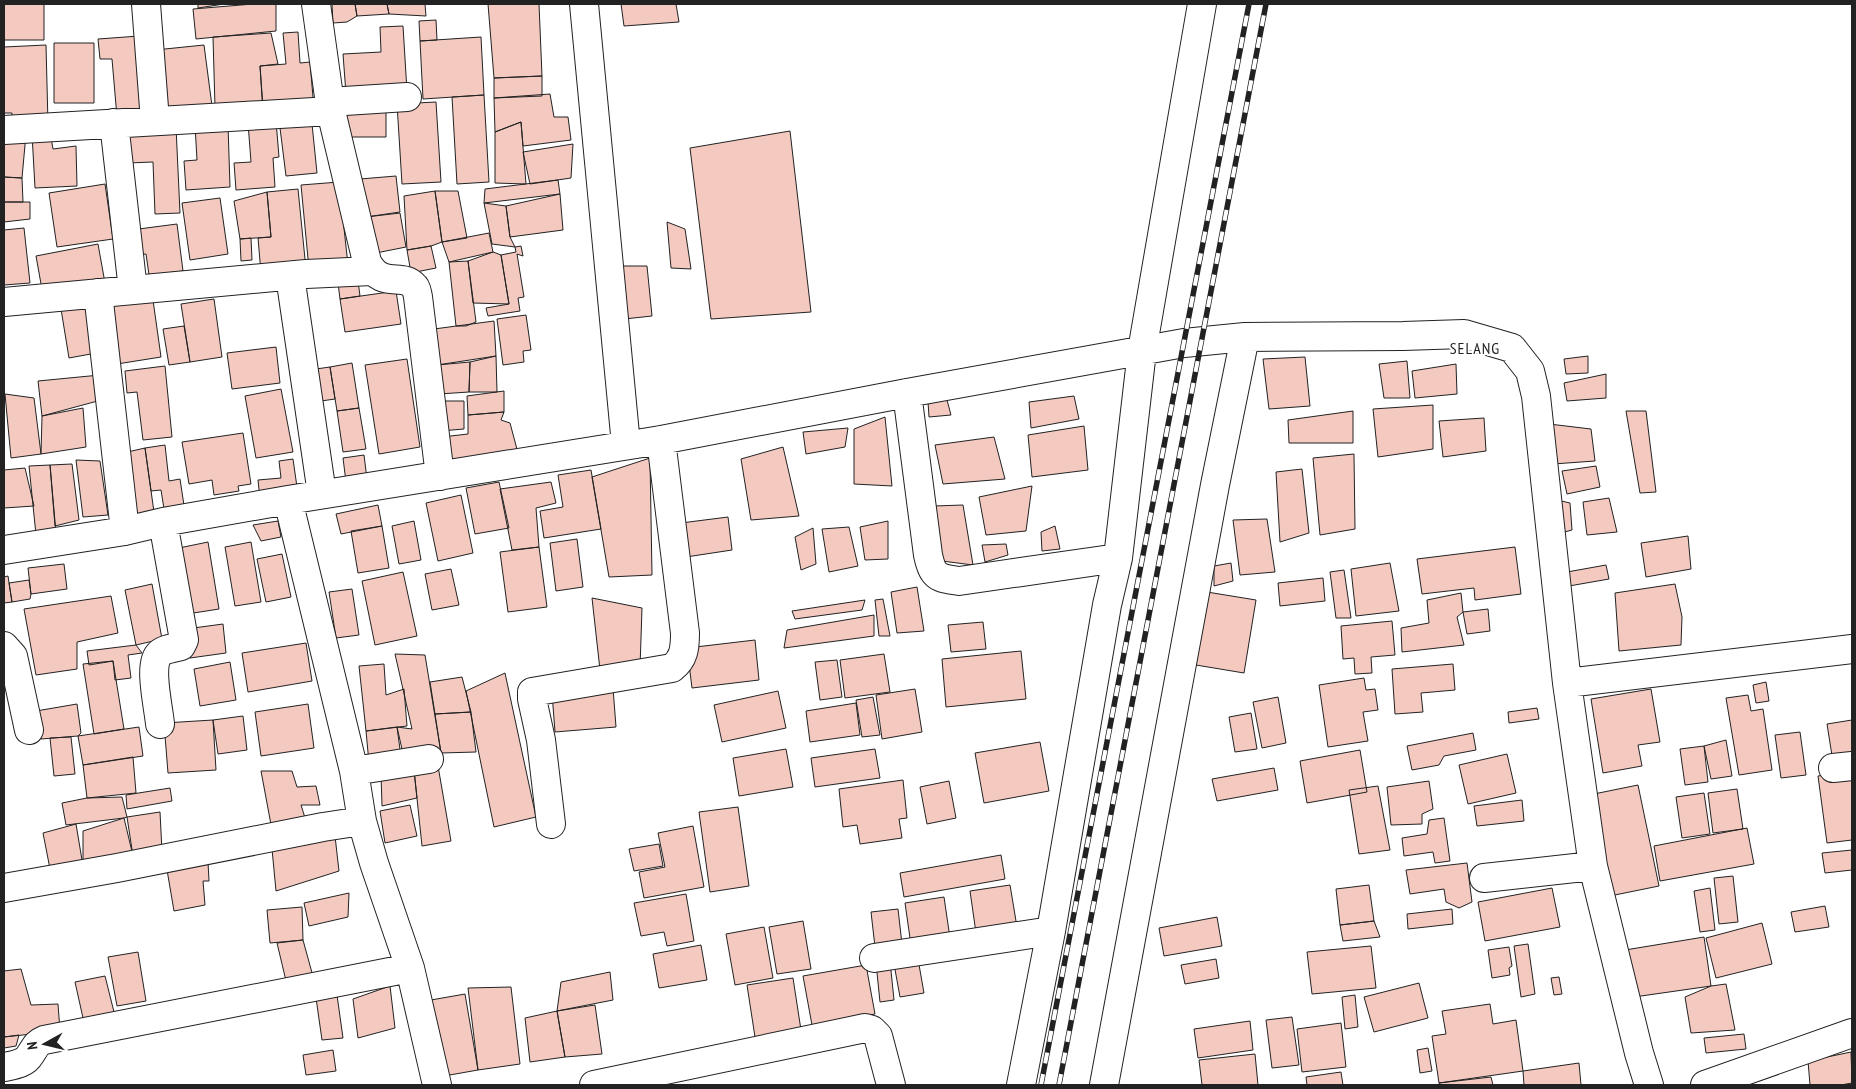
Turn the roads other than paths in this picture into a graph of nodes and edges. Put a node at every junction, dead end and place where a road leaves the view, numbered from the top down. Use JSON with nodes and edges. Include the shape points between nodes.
{"nodes":[{"id":1,"x":146,"y":4,"type":"edge"},
{"id":2,"x":316,"y":4,"type":"edge"},
{"id":3,"x":584,"y":4,"type":"edge"},
{"id":4,"x":1202,"y":4,"type":"edge"},
{"id":5,"x":407,"y":97,"type":"dead end"},
{"id":6,"x":330,"y":107,"type":"junction"},
{"id":7,"x":155,"y":121,"type":"junction"},
{"id":8,"x":114,"y":123,"type":"junction"},
{"id":9,"x":4,"y":130,"type":"edge"},
{"id":10,"x":372,"y":271,"type":"junction"},
{"id":11,"x":290,"y":276,"type":"junction"},
{"id":12,"x":132,"y":290,"type":"junction"},
{"id":13,"x":98,"y":293,"type":"junction"},
{"id":14,"x":4,"y":302,"type":"edge"},
{"id":15,"x":1245,"y":336,"type":"junction"},
{"id":16,"x":1142,"y":351,"type":"junction"},
{"id":17,"x":907,"y":393,"type":"junction"},
{"id":18,"x":661,"y":440,"type":"junction"},
{"id":19,"x":626,"y":445,"type":"junction"},
{"id":20,"x":440,"y":476,"type":"junction"},
{"id":21,"x":322,"y":494,"type":"junction"},
{"id":22,"x":288,"y":500,"type":"junction"},
{"id":23,"x":163,"y":522,"type":"junction"},
{"id":24,"x":125,"y":531,"type":"junction"},
{"id":25,"x":4,"y":550,"type":"edge"},
{"id":26,"x":1118,"y":558,"type":"junction"},
{"id":27,"x":4,"y":646,"type":"edge"},
{"id":28,"x":1852,"y":649,"type":"edge"},
{"id":29,"x":1567,"y":683,"type":"junction"},
{"id":30,"x":160,"y":724,"type":"dead end"},
{"id":31,"x":29,"y":730,"type":"dead end"},
{"id":32,"x":429,"y":759,"type":"dead end"},
{"id":33,"x":354,"y":771,"type":"junction"},
{"id":34,"x":362,"y":822,"type":"junction"},
{"id":35,"x":551,"y":824,"type":"dead end"},
{"id":36,"x":1593,"y":866,"type":"junction"},
{"id":37,"x":1484,"y":878,"type":"dead end"},
{"id":38,"x":4,"y":888,"type":"edge"},
{"id":39,"x":1051,"y":931,"type":"junction"},
{"id":40,"x":874,"y":958,"type":"dead end"},
{"id":41,"x":410,"y":968,"type":"junction"},
{"id":42,"x":1852,"y":1033,"type":"edge"},
{"id":43,"x":4,"y":1067,"type":"edge"},
{"id":44,"x":437,"y":1085,"type":"edge"},
{"id":45,"x":594,"y":1085,"type":"edge"},
{"id":46,"x":891,"y":1085,"type":"edge"},
{"id":47,"x":1021,"y":1085,"type":"edge"},
{"id":48,"x":1104,"y":1085,"type":"edge"},
{"id":49,"x":1649,"y":1085,"type":"edge"},
{"id":50,"x":1705,"y":1085,"type":"edge"}],
"edges":[{"from":1,"to":7,"type":"street"},
{"from":2,"to":6,"type":"street"},
{"from":3,"to":19,"type":"street"},
{"from":4,"to":16,"type":"street"},
{"from":5,"to":6,"type":"street"},
{"from":6,"to":7,"type":"street"},
{"from":6,"to":10,"type":"street","via":[[367,262]]},
{"from":7,"to":8,"type":"street"},
{"from":8,"to":9,"type":"street"},
{"from":8,"to":12,"type":"street"},
{"from":10,"to":11,"type":"street"},
{"from":10,"to":20,"type":"street","via":[[382,278],[415,286]]},
{"from":11,"to":12,"type":"street"},
{"from":11,"to":21,"type":"street"},
{"from":12,"to":13,"type":"street"},
{"from":13,"to":14,"type":"street"},
{"from":13,"to":24,"type":"street"},
{"from":15,"to":16,"type":"street"},
{"from":15,"to":29,"type":"street","via":[[1464,334],[1512,348],[1530,371],[1536,396]]},
{"from":15,"to":48,"type":"street"},
{"from":16,"to":17,"type":"street"},
{"from":16,"to":26,"type":"street"},
{"from":17,"to":18,"type":"street"},
{"from":17,"to":26,"type":"street","via":[[928,554],[931,570],[936,576],[959,581]]},
{"from":18,"to":19,"type":"street"},
{"from":18,"to":35,"type":"street","via":[[685,650],[672,668],[532,692]]},
{"from":19,"to":20,"type":"street"},
{"from":20,"to":21,"type":"street"},
{"from":21,"to":22,"type":"street"},
{"from":22,"to":23,"type":"street"},
{"from":22,"to":33,"type":"street"},
{"from":23,"to":24,"type":"street"},
{"from":23,"to":30,"type":"street","via":[[184,640],[181,646],[158,654],[156,659],[154,670]]},
{"from":24,"to":25,"type":"street"},
{"from":26,"to":39,"type":"street"},
{"from":27,"to":31,"type":"street","via":[[13,656]]},
{"from":28,"to":29,"type":"street"},
{"from":29,"to":36,"type":"street"},
{"from":32,"to":33,"type":"street"},
{"from":33,"to":34,"type":"street"},
{"from":34,"to":38,"type":"street"},
{"from":34,"to":41,"type":"street"},
{"from":36,"to":37,"type":"street"},
{"from":36,"to":49,"type":"street"},
{"from":39,"to":40,"type":"street"},
{"from":39,"to":47,"type":"street"},
{"from":41,"to":43,"type":"street","via":[[44,1040],[35,1046],[30,1057]]},
{"from":41,"to":44,"type":"street"},
{"from":42,"to":50,"type":"street"},
{"from":45,"to":46,"type":"street","via":[[865,1028],[878,1036]]}]}
